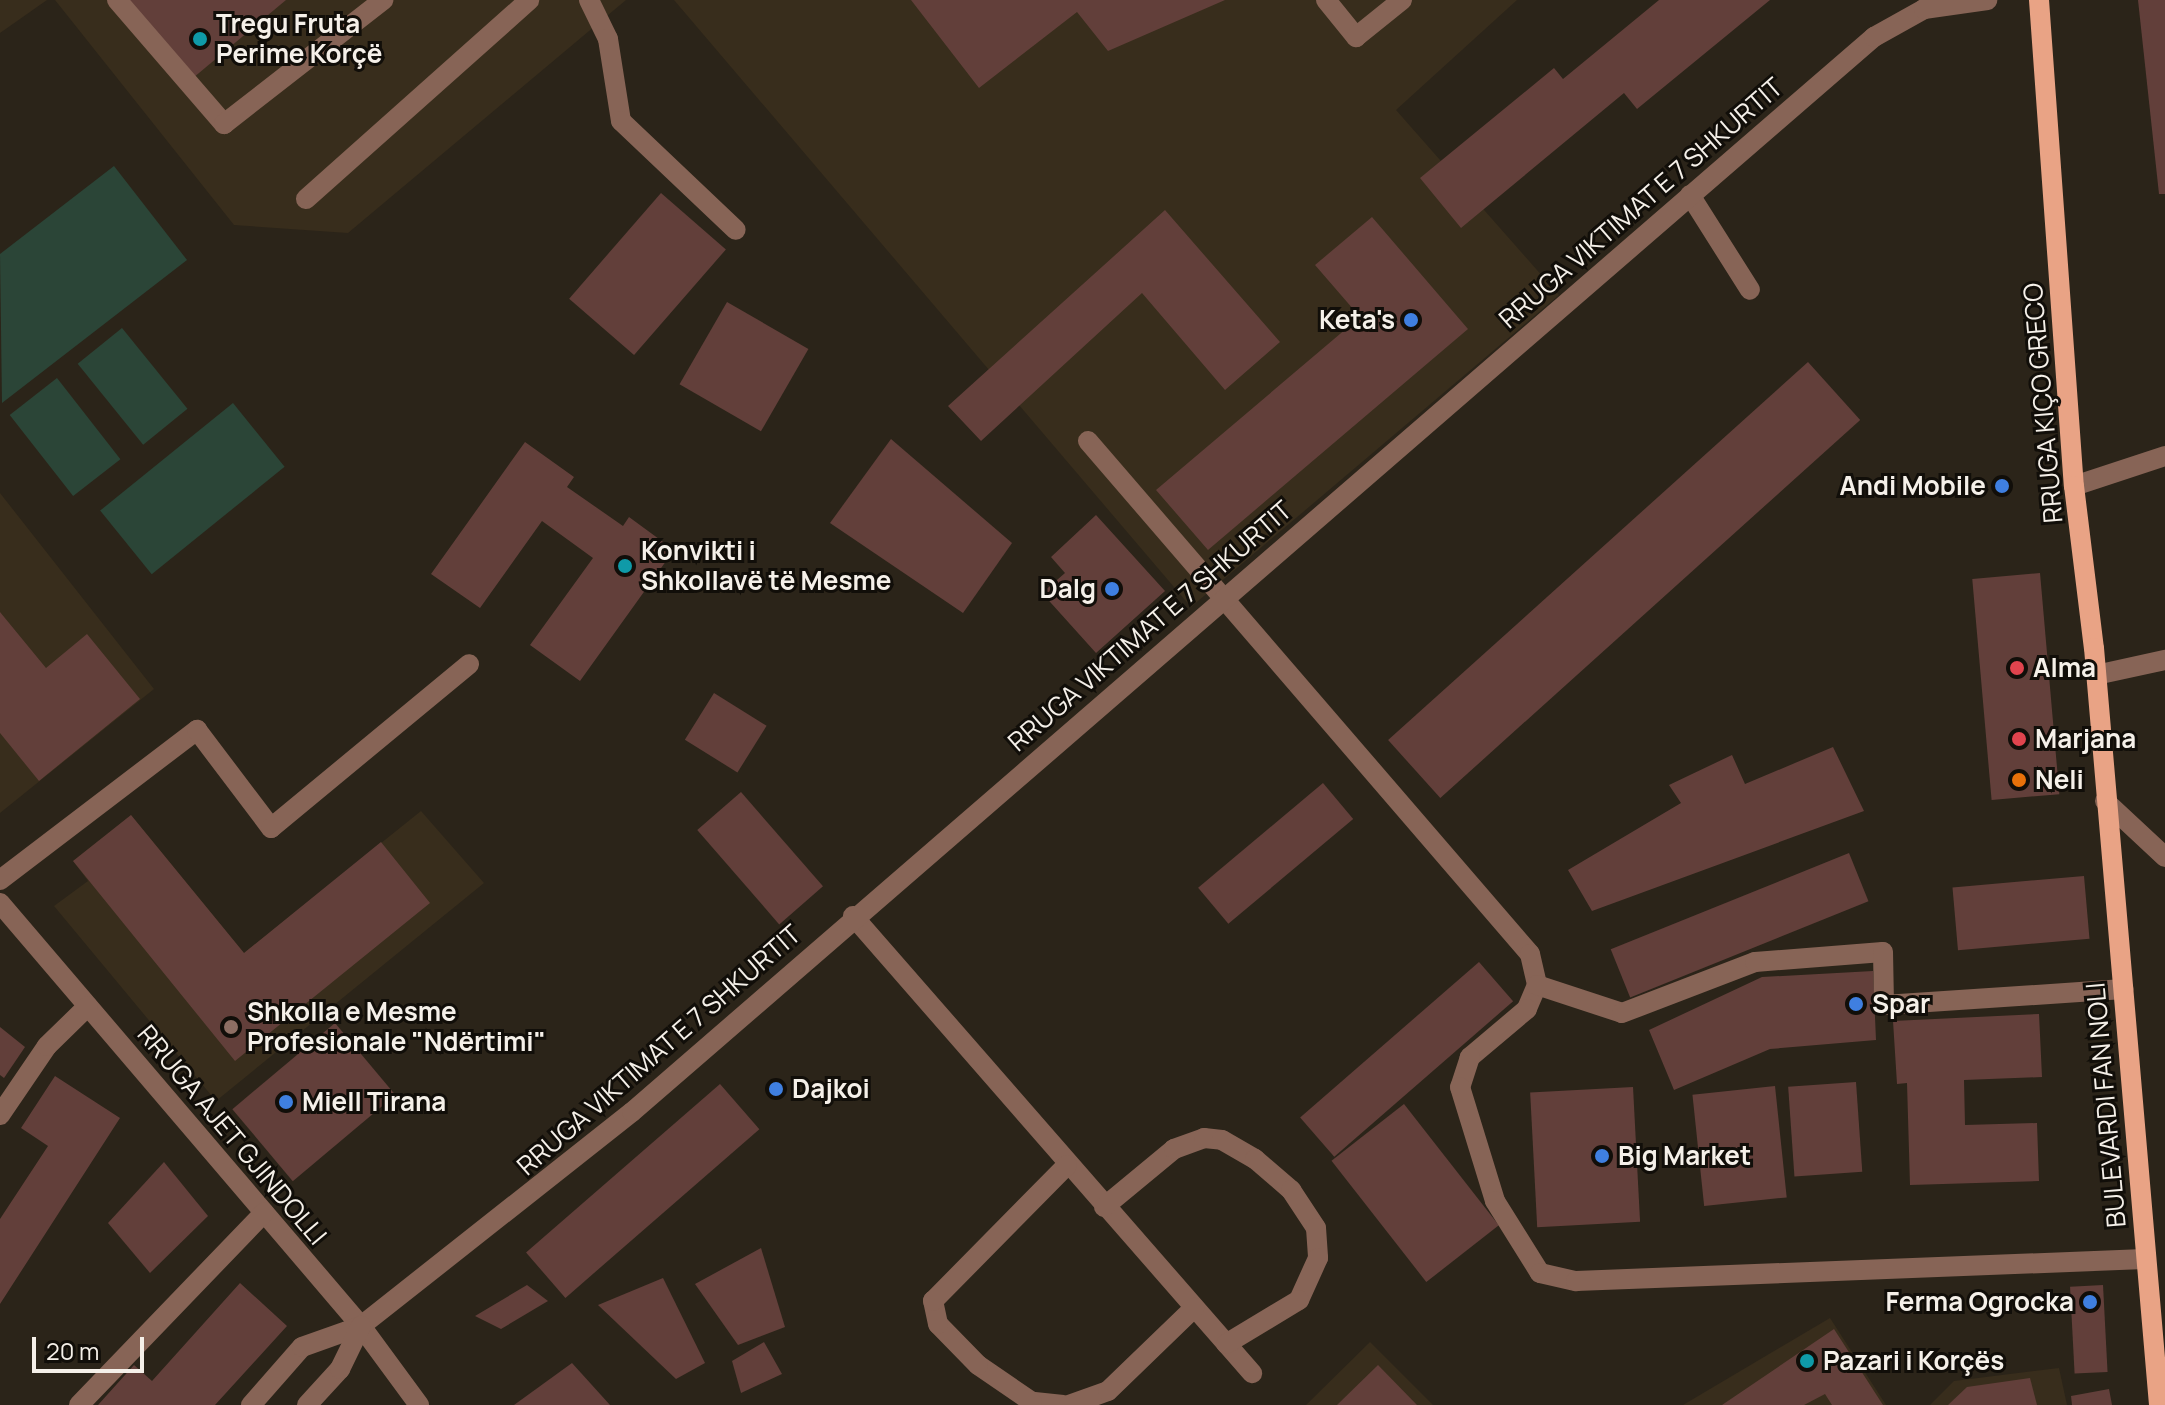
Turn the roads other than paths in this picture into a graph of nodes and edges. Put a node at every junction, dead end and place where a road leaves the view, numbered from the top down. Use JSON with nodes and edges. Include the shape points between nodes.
{"nodes":[{"id":1,"x":117,"y":0,"type":"edge"},
{"id":2,"x":383,"y":0,"type":"edge"},
{"id":3,"x":529,"y":0,"type":"edge"},
{"id":4,"x":589,"y":0,"type":"edge"},
{"id":5,"x":1326,"y":0,"type":"edge"},
{"id":6,"x":1402,"y":0,"type":"edge"},
{"id":7,"x":1987,"y":0,"type":"edge"},
{"id":8,"x":2039,"y":0,"type":"edge"},
{"id":9,"x":1690,"y":195,"type":"junction"},
{"id":10,"x":306,"y":199,"type":"dead end"},
{"id":11,"x":736,"y":230,"type":"dead end"},
{"id":12,"x":1750,"y":290,"type":"dead end"},
{"id":13,"x":1088,"y":441,"type":"dead end"},
{"id":14,"x":2165,"y":456,"type":"edge"},
{"id":15,"x":2074,"y":486,"type":"junction"},
{"id":16,"x":1224,"y":596,"type":"junction"},
{"id":17,"x":2165,"y":660,"type":"edge"},
{"id":18,"x":469,"y":664,"type":"dead end"},
{"id":19,"x":2096,"y":675,"type":"junction"},
{"id":20,"x":2105,"y":801,"type":"junction"},
{"id":21,"x":2165,"y":857,"type":"edge"},
{"id":22,"x":0,"y":880,"type":"edge"},
{"id":23,"x":0,"y":903,"type":"edge"},
{"id":24,"x":853,"y":916,"type":"junction"},
{"id":25,"x":1537,"y":985,"type":"junction"},
{"id":26,"x":2123,"y":989,"type":"junction"},
{"id":27,"x":88,"y":1006,"type":"junction"},
{"id":28,"x":0,"y":1115,"type":"edge"},
{"id":29,"x":1067,"y":1165,"type":"junction"},
{"id":30,"x":1104,"y":1207,"type":"junction"},
{"id":31,"x":264,"y":1213,"type":"junction"},
{"id":32,"x":2145,"y":1259,"type":"junction"},
{"id":33,"x":1194,"y":1308,"type":"junction"},
{"id":34,"x":361,"y":1326,"type":"junction"},
{"id":35,"x":1226,"y":1344,"type":"junction"},
{"id":36,"x":1252,"y":1373,"type":"dead end"},
{"id":37,"x":79,"y":1405,"type":"edge"},
{"id":38,"x":251,"y":1405,"type":"edge"},
{"id":39,"x":307,"y":1405,"type":"edge"},
{"id":40,"x":419,"y":1405,"type":"edge"},
{"id":41,"x":1066,"y":1405,"type":"edge"},
{"id":42,"x":2159,"y":1405,"type":"edge"}],
"edges":[{"from":1,"to":2,"type":"street","via":[[224,124]]},
{"from":3,"to":10,"type":"street"},
{"from":4,"to":11,"type":"street","via":[[608,39],[621,121]]},
{"from":5,"to":6,"type":"street","via":[[1356,37]]},
{"from":7,"to":9,"type":"street","name":"RRUGA VIKTIMAT E 7 SHKURTIT","via":[[1924,9],[1883,31]]},
{"from":8,"to":15,"type":"main road","name":"RRUGA KIÇO GRECO"},
{"from":9,"to":12,"type":"street"},
{"from":9,"to":16,"type":"street","name":"RRUGA VIKTIMAT E 7 SHKURTIT"},
{"from":13,"to":16,"type":"street"},
{"from":14,"to":15,"type":"street"},
{"from":15,"to":19,"type":"main road","name":"RRUGA KIÇO GRECO"},
{"from":16,"to":24,"type":"street","name":"RRUGA VIKTIMAT E 7 SHKURTIT"},
{"from":16,"to":25,"type":"street","via":[[1530,954]]},
{"from":17,"to":19,"type":"street"},
{"from":18,"to":22,"type":"street","via":[[271,828],[197,730]]},
{"from":19,"to":20,"type":"main road","name":"RRUGA KIÇO GRECO"},
{"from":20,"to":21,"type":"street"},
{"from":20,"to":26,"type":"main road","name":"BULEVARDI FAN NOLI"},
{"from":23,"to":27,"type":"street","name":"RRUGA AJET GJINDOLLI"},
{"from":24,"to":29,"type":"street"},
{"from":24,"to":34,"type":"street","name":"RRUGA VIKTIMAT E 7 SHKURTIT","via":[[632,1112]]},
{"from":25,"to":26,"type":"street","via":[[1622,1013],[1755,962],[1883,952],[1884,1005]]},
{"from":25,"to":32,"type":"street","via":[[1527,1009],[1470,1057],[1460,1087],[1495,1201],[1540,1273],[1576,1281]]},
{"from":26,"to":32,"type":"main road","name":"BULEVARDI FAN NOLI"},
{"from":27,"to":28,"type":"street","via":[[47,1046]]},
{"from":27,"to":31,"type":"street","name":"RRUGA AJET GJINDOLLI"},
{"from":29,"to":30,"type":"street"},
{"from":29,"to":41,"type":"street","via":[[933,1301],[938,1324],[978,1365],[1032,1402]]},
{"from":30,"to":33,"type":"street"},
{"from":30,"to":35,"type":"street","via":[[1174,1149],[1204,1138],[1222,1140],[1255,1159],[1291,1190],[1316,1228],[1318,1258],[1299,1300]]},
{"from":31,"to":34,"type":"street","name":"RRUGA AJET GJINDOLLI"},
{"from":31,"to":37,"type":"street"},
{"from":32,"to":42,"type":"main road","name":"BULEVARDI FAN NOLI"},
{"from":33,"to":35,"type":"street"},
{"from":33,"to":41,"type":"street","via":[[1108,1391]]},
{"from":34,"to":38,"type":"street","name":"RRUGA VIKTIMAT E 7 SHKURTIT","via":[[302,1347]]},
{"from":34,"to":39,"type":"street","name":"RRUGA VIKTIMAT E 7 SHKURTIT","via":[[340,1369]]},
{"from":34,"to":40,"type":"street","name":"RRUGA AJET GJINDOLLI"},
{"from":35,"to":36,"type":"street"}]}
